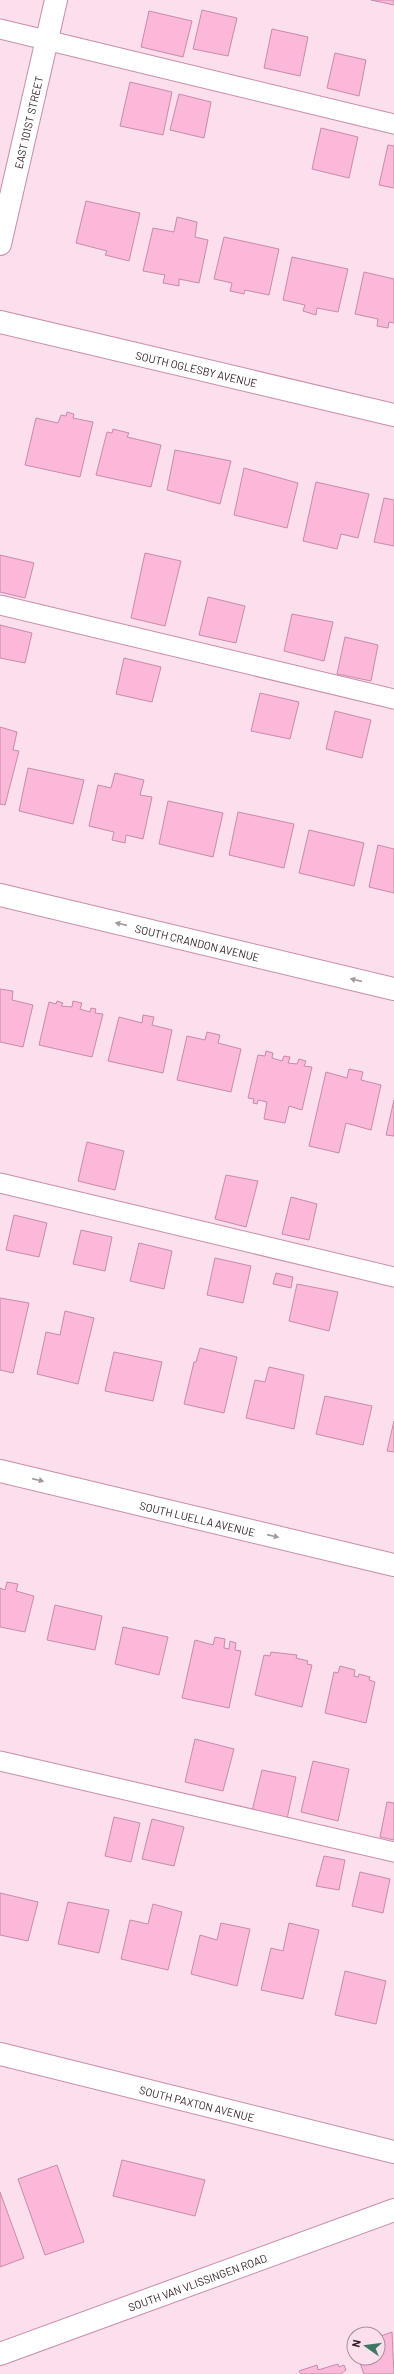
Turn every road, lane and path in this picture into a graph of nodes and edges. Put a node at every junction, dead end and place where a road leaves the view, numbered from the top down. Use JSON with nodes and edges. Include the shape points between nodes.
{"nodes":[{"id":1,"x":56,"y":0,"type":"edge"},
{"id":2,"x":0,"y":29,"type":"edge"},
{"id":3,"x":47,"y":40,"type":"junction"},
{"id":4,"x":394,"y":124,"type":"edge"},
{"id":5,"x":0,"y":244,"type":"edge"},
{"id":6,"x":0,"y":322,"type":"edge"},
{"id":7,"x":394,"y":415,"type":"edge"},
{"id":8,"x":0,"y":605,"type":"edge"},
{"id":9,"x":394,"y":699,"type":"edge"},
{"id":10,"x":0,"y":895,"type":"edge"},
{"id":11,"x":394,"y":989,"type":"edge"},
{"id":12,"x":0,"y":1183,"type":"edge"},
{"id":13,"x":394,"y":1278,"type":"edge"},
{"id":14,"x":0,"y":1471,"type":"edge"},
{"id":15,"x":394,"y":1565,"type":"edge"},
{"id":16,"x":0,"y":1761,"type":"edge"},
{"id":17,"x":394,"y":1852,"type":"edge"},
{"id":18,"x":0,"y":2054,"type":"edge"},
{"id":19,"x":394,"y":2152,"type":"edge"},
{"id":20,"x":394,"y":2210,"type":"edge"},
{"id":21,"x":0,"y":2354,"type":"edge"}],
"edges":[{"from":1,"to":3,"type":"street","name":"EAST 101ST STREET"},
{"from":2,"to":3,"type":"lane"},
{"from":3,"to":4,"type":"lane"},
{"from":3,"to":5,"type":"street","name":"EAST 101ST STREET"},
{"from":6,"to":7,"type":"street","name":"SOUTH OGLESBY AVENUE"},
{"from":8,"to":9,"type":"lane"},
{"from":11,"to":10,"type":"street","name":"SOUTH CRANDON AVENUE","one_way":true},
{"from":12,"to":13,"type":"lane"},
{"from":14,"to":15,"type":"street","name":"SOUTH LUELLA AVENUE","one_way":true},
{"from":16,"to":17,"type":"lane"},
{"from":18,"to":19,"type":"street","name":"SOUTH PAXTON AVENUE"},
{"from":20,"to":21,"type":"street","name":"SOUTH VAN VLISSINGEN ROAD"}]}
